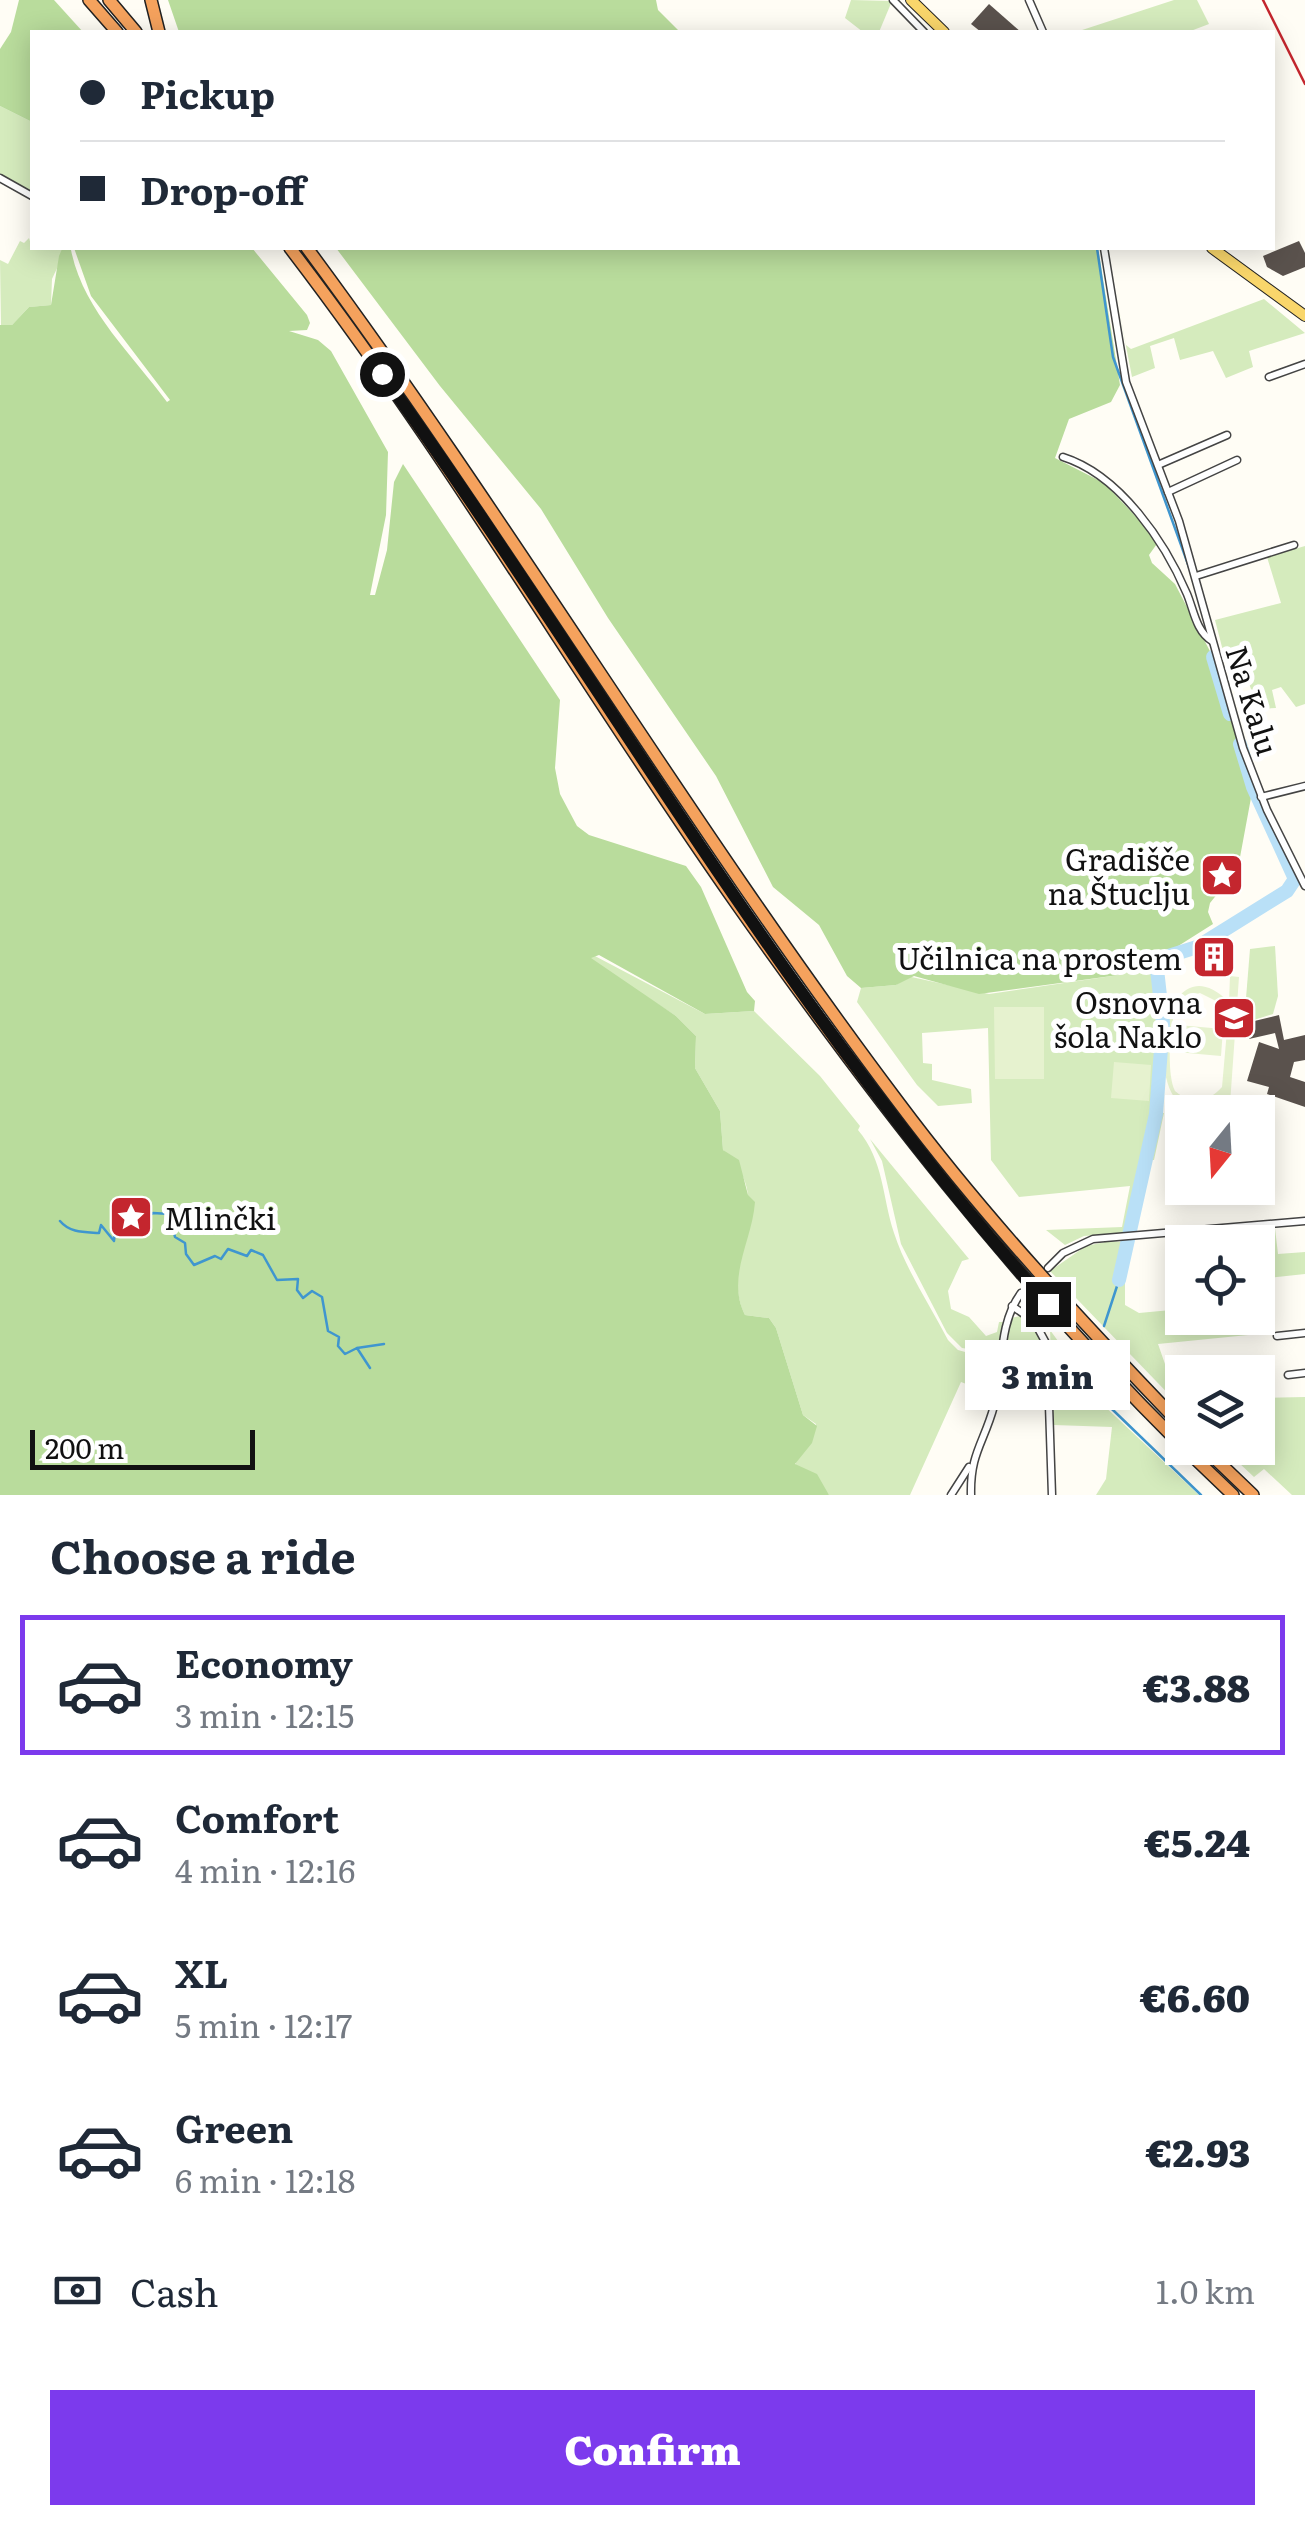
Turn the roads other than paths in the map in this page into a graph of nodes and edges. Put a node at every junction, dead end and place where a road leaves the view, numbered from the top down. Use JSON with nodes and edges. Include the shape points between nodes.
{"nodes":[{"id":1,"x":90,"y":0,"type":"edge"},
{"id":2,"x":109,"y":0,"type":"edge"},
{"id":3,"x":151,"y":0,"type":"edge"},
{"id":4,"x":893,"y":0,"type":"edge"},
{"id":5,"x":911,"y":0,"type":"edge"},
{"id":6,"x":1030,"y":0,"type":"edge"},
{"id":7,"x":115,"y":30,"type":"edge"},
{"id":8,"x":134,"y":30,"type":"edge"},
{"id":9,"x":158,"y":30,"type":"edge"},
{"id":10,"x":922,"y":30,"type":"edge"},
{"id":11,"x":942,"y":30,"type":"edge"},
{"id":12,"x":1042,"y":30,"type":"edge"},
{"id":13,"x":0,"y":178,"type":"edge"},
{"id":14,"x":30,"y":195,"type":"edge"},
{"id":15,"x":291,"y":250,"type":"edge"},
{"id":16,"x":308,"y":250,"type":"edge"},
{"id":17,"x":1104,"y":250,"type":"edge"},
{"id":18,"x":1215,"y":250,"type":"edge"},
{"id":19,"x":1305,"y":316,"type":"edge"},
{"id":20,"x":1305,"y":364,"type":"edge"},
{"id":21,"x":1269,"y":377,"type":"dead end"},
{"id":22,"x":1226,"y":435,"type":"dead end"},
{"id":23,"x":1063,"y":457,"type":"dead end"},
{"id":24,"x":1237,"y":460,"type":"dead end"},
{"id":25,"x":1158,"y":465,"type":"junction"},
{"id":26,"x":1168,"y":492,"type":"junction"},
{"id":27,"x":1294,"y":546,"type":"dead end"},
{"id":28,"x":1196,"y":576,"type":"junction"},
{"id":29,"x":1213,"y":642,"type":"junction"},
{"id":30,"x":1305,"y":786,"type":"edge"},
{"id":31,"x":1277,"y":794,"type":"junction"},
{"id":32,"x":1261,"y":797,"type":"junction"},
{"id":33,"x":1272,"y":822,"type":"junction"},
{"id":34,"x":1305,"y":886,"type":"edge"},
{"id":35,"x":1305,"y":1221,"type":"edge"},
{"id":36,"x":1048,"y":1268,"type":"dead end"},
{"id":37,"x":1021,"y":1292,"type":"dead end"},
{"id":38,"x":1012,"y":1306,"type":"junction"},
{"id":39,"x":1305,"y":1333,"type":"edge"},
{"id":40,"x":1278,"y":1336,"type":"dead end"},
{"id":41,"x":1305,"y":1373,"type":"edge"},
{"id":42,"x":1288,"y":1375,"type":"dead end"},
{"id":43,"x":1165,"y":1408,"type":"edge"},
{"id":44,"x":1165,"y":1428,"type":"edge"},
{"id":45,"x":1202,"y":1465,"type":"edge"},
{"id":46,"x":1222,"y":1465,"type":"edge"},
{"id":47,"x":970,"y":1466,"type":"junction"},
{"id":48,"x":951,"y":1495,"type":"edge"},
{"id":49,"x":971,"y":1495,"type":"edge"},
{"id":50,"x":1052,"y":1495,"type":"edge"},
{"id":51,"x":1233,"y":1495,"type":"edge"},
{"id":52,"x":1253,"y":1495,"type":"edge"}],
"edges":[{"from":1,"to":7,"type":"highway"},
{"from":2,"to":8,"type":"highway"},
{"from":3,"to":9,"type":"highway"},
{"from":4,"to":10,"type":"street"},
{"from":5,"to":11,"type":"main road"},
{"from":6,"to":12,"type":"street"},
{"from":13,"to":14,"type":"street"},
{"from":15,"to":44,"type":"highway","via":[[465,494],[735,902],[892,1118],[1022,1275]]},
{"from":16,"to":43,"type":"highway","via":[[474,480],[744,891],[902,1107],[1036,1269]]},
{"from":17,"to":25,"type":"street","name":"Na Kalu","via":[[1126,382]]},
{"from":18,"to":19,"type":"main road"},
{"from":20,"to":21,"type":"street"},
{"from":22,"to":25,"type":"street"},
{"from":23,"to":29,"type":"street","via":[[1130,503],[1156,534],[1202,634]]},
{"from":24,"to":26,"type":"street"},
{"from":25,"to":26,"type":"street","name":"Na Kalu"},
{"from":26,"to":28,"type":"street","name":"Na Kalu"},
{"from":27,"to":28,"type":"street"},
{"from":28,"to":29,"type":"street","name":"Na Kalu"},
{"from":29,"to":32,"type":"street","name":"Na Kalu"},
{"from":30,"to":31,"type":"street"},
{"from":31,"to":32,"type":"street"},
{"from":31,"to":33,"type":"street"},
{"from":32,"to":33,"type":"street","name":"Na Kalu"},
{"from":33,"to":34,"type":"street","name":"Na Kalu"},
{"from":35,"to":36,"type":"street","via":[[1093,1239]]},
{"from":37,"to":38,"type":"street"},
{"from":38,"to":47,"type":"street","via":[[994,1405]]},
{"from":38,"to":50,"type":"street","via":[[1034,1321],[1047,1345]]},
{"from":39,"to":40,"type":"street"},
{"from":41,"to":42,"type":"street"},
{"from":45,"to":51,"type":"highway"},
{"from":46,"to":52,"type":"highway"},
{"from":47,"to":48,"type":"street"},
{"from":47,"to":49,"type":"street"}]}
